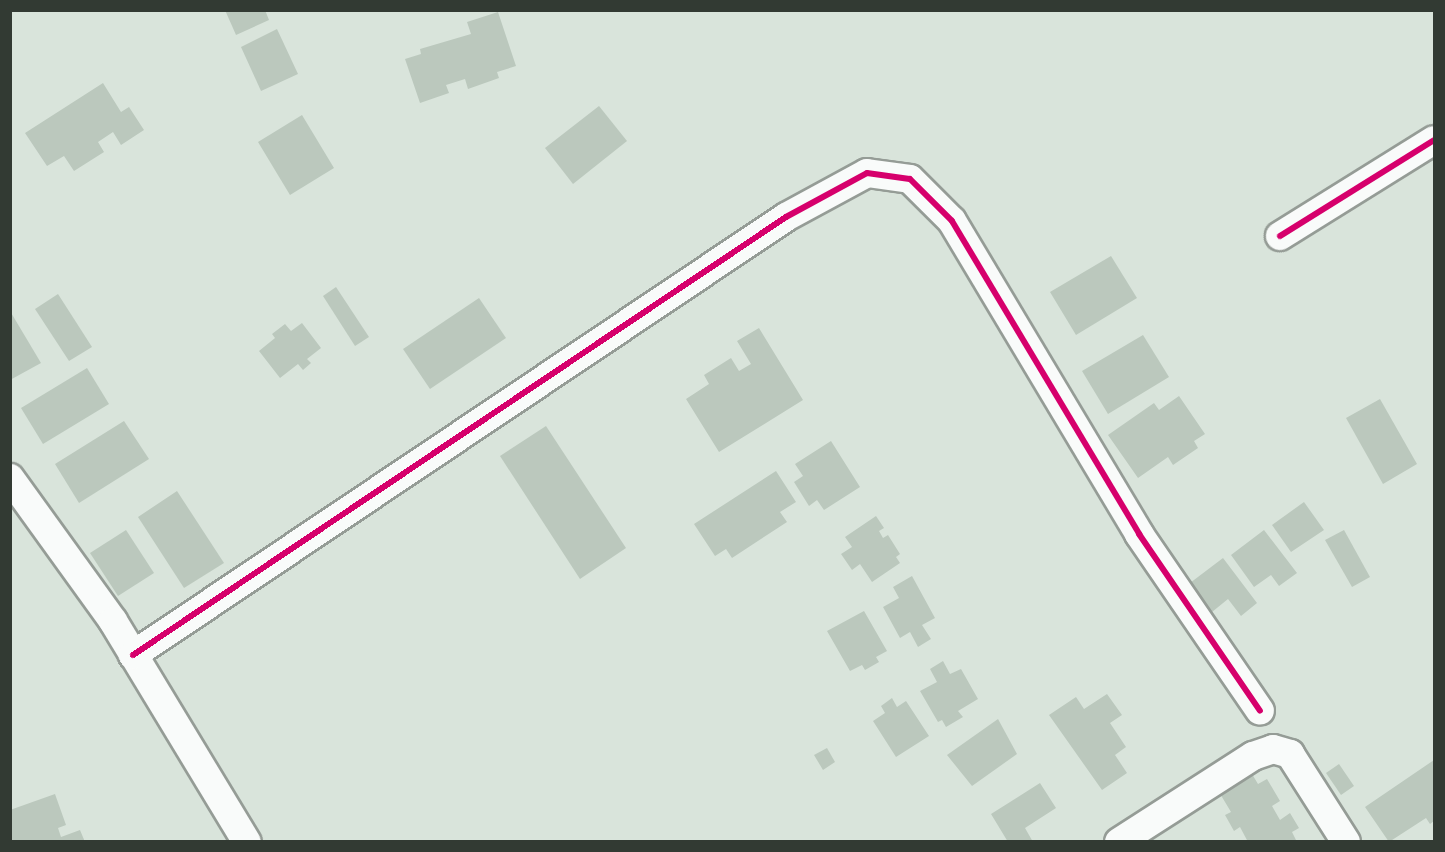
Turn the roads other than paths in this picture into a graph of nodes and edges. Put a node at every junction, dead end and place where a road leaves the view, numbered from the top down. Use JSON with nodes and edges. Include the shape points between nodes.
{"nodes":[{"id":1,"x":1434,"y":140,"type":"edge"},
{"id":2,"x":1280,"y":237,"type":"dead end"},
{"id":3,"x":10,"y":478,"type":"edge"},
{"id":4,"x":134,"y":655,"type":"junction"},
{"id":5,"x":1260,"y":711,"type":"dead end"},
{"id":6,"x":247,"y":842,"type":"edge"},
{"id":7,"x":1119,"y":842,"type":"edge"},
{"id":8,"x":1346,"y":842,"type":"edge"}],
"edges":[{"from":1,"to":2,"type":"street"},
{"from":3,"to":4,"type":"street"},
{"from":4,"to":5,"type":"street","via":[[786,217],[867,173],[910,178],[952,220],[1139,534]]},
{"from":4,"to":6,"type":"street"},
{"from":7,"to":8,"type":"street","via":[[1253,756],[1273,748],[1290,754]]}]}
